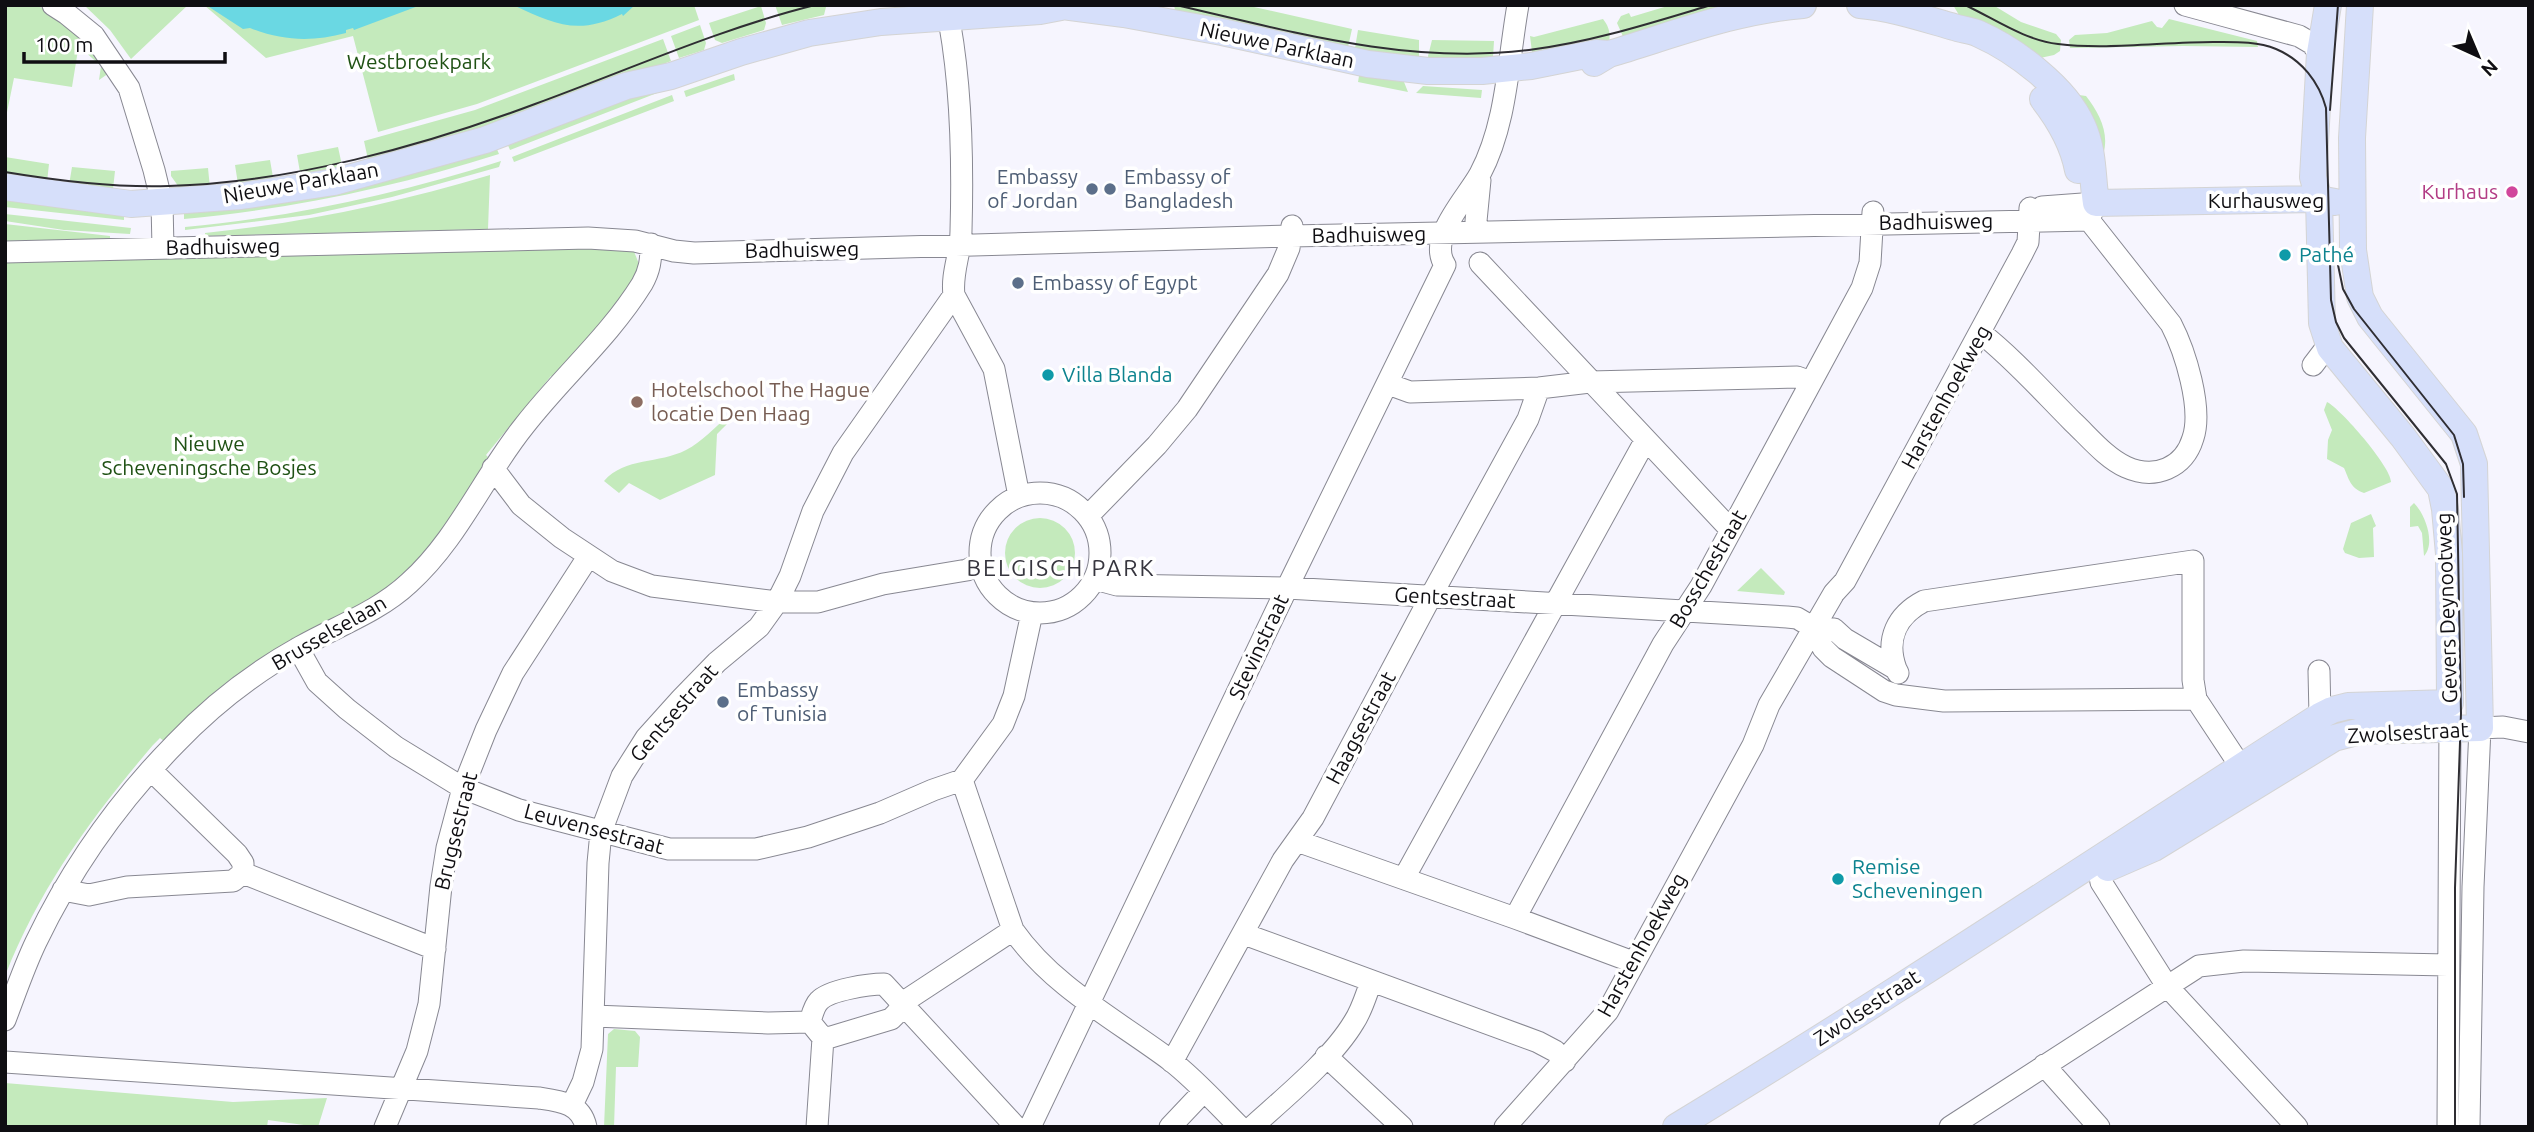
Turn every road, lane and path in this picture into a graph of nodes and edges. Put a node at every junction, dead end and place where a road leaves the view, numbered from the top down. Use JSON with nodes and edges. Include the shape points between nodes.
{"nodes":[{"id":1,"x":53,"y":5,"type":"edge"},
{"id":2,"x":914,"y":5,"type":"edge"},
{"id":3,"x":1518,"y":5,"type":"edge"},
{"id":4,"x":1803,"y":5,"type":"edge"},
{"id":5,"x":1860,"y":5,"type":"edge"},
{"id":6,"x":2185,"y":5,"type":"edge"},
{"id":7,"x":2328,"y":5,"type":"edge"},
{"id":8,"x":2360,"y":5,"type":"edge"},
{"id":9,"x":1058,"y":6,"type":"edge"},
{"id":10,"x":1125,"y":10,"type":"edge"},
{"id":11,"x":947,"y":12,"type":"edge"},
{"id":12,"x":1943,"y":18,"type":"edge"},
{"id":13,"x":2320,"y":54,"type":"junction"},
{"id":14,"x":1507,"y":76,"type":"junction"},
{"id":15,"x":626,"y":86,"type":"junction"},
{"id":16,"x":1482,"y":171,"type":"junction"},
{"id":17,"x":5,"y":187,"type":"edge"},
{"id":18,"x":162,"y":203,"type":"junction"},
{"id":19,"x":2354,"y":205,"type":"junction"},
{"id":20,"x":2319,"y":207,"type":"junction"},
{"id":21,"x":2088,"y":210,"type":"junction"},
{"id":22,"x":2030,"y":214,"type":"junction"},
{"id":23,"x":1873,"y":218,"type":"junction"},
{"id":24,"x":1447,"y":227,"type":"junction"},
{"id":25,"x":1479,"y":228,"type":"junction"},
{"id":26,"x":1292,"y":231,"type":"junction"},
{"id":27,"x":961,"y":240,"type":"junction"},
{"id":28,"x":650,"y":244,"type":"junction"},
{"id":29,"x":163,"y":248,"type":"junction"},
{"id":30,"x":5,"y":252,"type":"edge"},
{"id":31,"x":1480,"y":263,"type":"junction"},
{"id":32,"x":1445,"y":265,"type":"junction"},
{"id":33,"x":954,"y":295,"type":"junction"},
{"id":34,"x":1981,"y":332,"type":"junction"},
{"id":35,"x":1590,"y":382,"type":"junction"},
{"id":36,"x":1811,"y":382,"type":"junction"},
{"id":37,"x":1388,"y":384,"type":"junction"},
{"id":38,"x":1539,"y":388,"type":"junction"},
{"id":39,"x":1645,"y":441,"type":"junction"},
{"id":40,"x":493,"y":468,"type":"junction"},
{"id":41,"x":1019,"y":496,"type":"junction"},
{"id":42,"x":1088,"y":516,"type":"junction"},
{"id":43,"x":1731,"y":530,"type":"junction"},
{"id":44,"x":588,"y":557,"type":"junction"},
{"id":45,"x":981,"y":563,"type":"junction"},
{"id":46,"x":1095,"y":579,"type":"junction"},
{"id":47,"x":1287,"y":588,"type":"junction"},
{"id":48,"x":1431,"y":596,"type":"junction"},
{"id":49,"x":776,"y":602,"type":"junction"},
{"id":50,"x":1554,"y":604,"type":"junction"},
{"id":51,"x":1684,"y":612,"type":"junction"},
{"id":52,"x":1032,"y":613,"type":"junction"},
{"id":53,"x":1820,"y":632,"type":"junction"},
{"id":54,"x":298,"y":648,"type":"junction"},
{"id":55,"x":1896,"y":669,"type":"junction"},
{"id":56,"x":2319,"y":671,"type":"dead end"},
{"id":57,"x":1912,"y":698,"type":"junction"},
{"id":58,"x":2196,"y":699,"type":"junction"},
{"id":59,"x":2451,"y":703,"type":"junction"},
{"id":60,"x":2320,"y":716,"type":"junction"},
{"id":61,"x":2480,"y":728,"type":"junction"},
{"id":62,"x":2450,"y":730,"type":"junction"},
{"id":63,"x":2529,"y":732,"type":"edge"},
{"id":64,"x":2241,"y":767,"type":"junction"},
{"id":65,"x":151,"y":770,"type":"junction"},
{"id":66,"x":962,"y":780,"type":"junction"},
{"id":67,"x":463,"y":788,"type":"junction"},
{"id":68,"x":601,"y":832,"type":"junction"},
{"id":69,"x":1297,"y":841,"type":"junction"},
{"id":70,"x":2099,"y":865,"type":"junction"},
{"id":71,"x":243,"y":873,"type":"junction"},
{"id":72,"x":1404,"y":878,"type":"junction"},
{"id":73,"x":63,"y":890,"type":"junction"},
{"id":74,"x":1516,"y":918,"type":"junction"},
{"id":75,"x":1013,"y":930,"type":"junction"},
{"id":76,"x":1244,"y":934,"type":"junction"},
{"id":77,"x":435,"y":949,"type":"junction"},
{"id":78,"x":1633,"y":962,"type":"junction"},
{"id":79,"x":2448,"y":965,"type":"junction"},
{"id":80,"x":1371,"y":982,"type":"junction"},
{"id":81,"x":2167,"y":985,"type":"junction"},
{"id":82,"x":902,"y":1003,"type":"junction"},
{"id":83,"x":1090,"y":1004,"type":"junction"},
{"id":84,"x":594,"y":1016,"type":"junction"},
{"id":85,"x":5,"y":1020,"type":"edge"},
{"id":86,"x":816,"y":1030,"type":"junction"},
{"id":87,"x":1326,"y":1056,"type":"junction"},
{"id":88,"x":1565,"y":1061,"type":"junction"},
{"id":89,"x":5,"y":1062,"type":"edge"},
{"id":90,"x":1172,"y":1062,"type":"junction"},
{"id":91,"x":2044,"y":1065,"type":"junction"},
{"id":92,"x":401,"y":1089,"type":"junction"},
{"id":93,"x":1204,"y":1091,"type":"junction"},
{"id":94,"x":572,"y":1105,"type":"junction"},
{"id":95,"x":1956,"y":1125,"type":"edge"},
{"id":96,"x":384,"y":1127,"type":"edge"},
{"id":97,"x":586,"y":1127,"type":"edge"},
{"id":98,"x":817,"y":1127,"type":"edge"},
{"id":99,"x":1016,"y":1127,"type":"edge"},
{"id":100,"x":1030,"y":1127,"type":"edge"},
{"id":101,"x":1170,"y":1127,"type":"edge"},
{"id":102,"x":1240,"y":1127,"type":"edge"},
{"id":103,"x":1252,"y":1127,"type":"edge"},
{"id":104,"x":1402,"y":1127,"type":"edge"},
{"id":105,"x":1506,"y":1127,"type":"edge"},
{"id":106,"x":1676,"y":1127,"type":"edge"},
{"id":107,"x":2099,"y":1127,"type":"edge"},
{"id":108,"x":2297,"y":1127,"type":"edge"},
{"id":109,"x":2448,"y":1127,"type":"edge"},
{"id":110,"x":2469,"y":1127,"type":"edge"}],
"edges":[{"from":1,"to":18,"type":"street","via":[[94,36],[129,88]]},
{"from":2,"to":15,"type":"main road","name":"Nieuwe Parklaan","via":[[767,33],[674,64]]},
{"from":3,"to":14,"type":"street"},
{"from":4,"to":14,"type":"main road","name":"Nieuwe Parklaan","via":[[1750,13],[1609,54],[1596,53]]},
{"from":5,"to":12,"type":"main road"},
{"from":6,"to":13,"type":"street","via":[[2299,36]]},
{"from":7,"to":13,"type":"main road","name":"Gevers Deynootweg"},
{"from":8,"to":19,"type":"main road","name":"Gevers Deynootweg","via":[[2352,138]]},
{"from":9,"to":10,"type":"main road","name":"Nieuwe Parklaan"},
{"from":9,"to":11,"type":"main road","name":"Nieuwe Parklaan","via":[[1040,11]]},
{"from":10,"to":14,"type":"main road","name":"Nieuwe Parklaan","via":[[1368,64]]},
{"from":11,"to":15,"type":"main road","name":"Nieuwe Parklaan","via":[[817,32]]},
{"from":11,"to":27,"type":"street","via":[[959,117]]},
{"from":12,"to":21,"type":"main road","via":[[2009,65],[2041,96],[2073,149]]},
{"from":13,"to":20,"type":"main road","name":"Gevers Deynootweg","via":[[2313,177]]},
{"from":14,"to":16,"type":"street","via":[[1496,133]]},
{"from":15,"to":18,"type":"main road","name":"Nieuwe Parklaan","via":[[485,140],[334,182]]},
{"from":16,"to":24,"type":"street"},
{"from":16,"to":25,"type":"street"},
{"from":17,"to":18,"type":"main road","name":"Nieuwe Parklaan","via":[[131,204]]},
{"from":18,"to":29,"type":"street"},
{"from":19,"to":20,"type":"main road","name":"Kurhausweg"},
{"from":19,"to":61,"type":"main road","name":"Gevers Deynootweg","via":[[2355,261],[2365,308],[2464,434],[2472,455]]},
{"from":20,"to":21,"type":"main road","name":"Kurhausweg"},
{"from":20,"to":59,"type":"main road","name":"Gevers Deynootweg","via":[[2321,354],[2335,355],[2441,489],[2449,554]]},
{"from":21,"to":22,"type":"street","name":"Badhuisweg"},
{"from":21,"to":34,"type":"street","via":[[2181,343],[2191,375],[2195,433],[2189,451],[2169,470],[2144,474],[2124,466],[2090,439]]},
{"from":22,"to":23,"type":"street","name":"Badhuisweg"},
{"from":22,"to":34,"type":"street","name":"Harstenhoekweg","via":[[2028,242]]},
{"from":23,"to":25,"type":"street","name":"Badhuisweg"},
{"from":23,"to":36,"type":"street","name":"Bosschestraat","via":[[1870,263],[1862,288]]},
{"from":24,"to":25,"type":"street","name":"Badhuisweg"},
{"from":24,"to":26,"type":"street","name":"Badhuisweg"},
{"from":24,"to":32,"type":"street","name":"Stevinstraat","via":[[1440,249]]},
{"from":25,"to":31,"type":"street","via":[[1488,245],[1487,256]]},
{"from":26,"to":27,"type":"street","name":"Badhuisweg"},
{"from":26,"to":42,"type":"street","via":[[1278,274],[1187,409]]},
{"from":27,"to":28,"type":"street","name":"Badhuisweg"},
{"from":27,"to":33,"type":"street"},
{"from":28,"to":29,"type":"street","name":"Badhuisweg","via":[[588,238]]},
{"from":28,"to":40,"type":"street","name":"Brusselselaan","via":[[652,265],[620,316],[523,426]]},
{"from":29,"to":30,"type":"street","name":"Badhuisweg"},
{"from":31,"to":32,"type":"street","name":"Badhuisweg"},
{"from":31,"to":35,"type":"street"},
{"from":32,"to":37,"type":"street","name":"Stevinstraat"},
{"from":33,"to":41,"type":"street","via":[[994,369]]},
{"from":33,"to":49,"type":"street","name":"Gentsestraat","via":[[843,453],[813,511]]},
{"from":34,"to":53,"type":"street","name":"Harstenhoekweg","via":[[1845,581],[1833,593]]},
{"from":35,"to":36,"type":"street","via":[[1797,377]]},
{"from":35,"to":38,"type":"street"},
{"from":35,"to":39,"type":"street"},
{"from":36,"to":43,"type":"street","name":"Bosschestraat"},
{"from":37,"to":38,"type":"street","via":[[1410,392]]},
{"from":37,"to":47,"type":"street","name":"Stevinstraat"},
{"from":38,"to":48,"type":"street","name":"Haagsestraat","via":[[1528,419]]},
{"from":39,"to":43,"type":"street"},
{"from":39,"to":50,"type":"street"},
{"from":40,"to":44,"type":"street","via":[[521,505]]},
{"from":40,"to":54,"type":"street","name":"Brusselselaan","via":[[446,544],[409,583],[372,611]]},
{"from":41,"to":42,"type":"street","via":[[1056,495]]},
{"from":41,"to":45,"type":"street","via":[[1001,507],[985,528]]},
{"from":42,"to":46,"type":"street","via":[[1098,533],[1101,559]]},
{"from":43,"to":51,"type":"street","name":"Bosschestraat"},
{"from":44,"to":49,"type":"street","via":[[652,586]]},
{"from":44,"to":67,"type":"street","name":"Brugsestraat","via":[[513,673]]},
{"from":45,"to":49,"type":"street","via":[[967,570],[883,584],[818,602]]},
{"from":45,"to":52,"type":"street","via":[[986,580],[999,597]]},
{"from":46,"to":47,"type":"street","name":"Gentsestraat","via":[[1117,585]]},
{"from":46,"to":52,"type":"street","via":[[1068,607]]},
{"from":47,"to":48,"type":"street","name":"Gentsestraat"},
{"from":47,"to":83,"type":"street","name":"Stevinstraat"},
{"from":48,"to":50,"type":"street","name":"Gentsestraat"},
{"from":48,"to":69,"type":"street","name":"Haagsestraat"},
{"from":49,"to":68,"type":"street","name":"Gentsestraat","via":[[759,627],[717,662],[646,738],[622,776]]},
{"from":50,"to":51,"type":"street","name":"Gentsestraat"},
{"from":50,"to":72,"type":"street"},
{"from":51,"to":53,"type":"street","name":"Gentsestraat","via":[[1797,618]]},
{"from":51,"to":74,"type":"street","name":"Bosschestraat"},
{"from":52,"to":66,"type":"street","via":[[1014,696],[1003,724]]},
{"from":53,"to":55,"type":"street","via":[[1834,629]]},
{"from":53,"to":57,"type":"street","via":[[1832,657],[1884,691]]},
{"from":53,"to":78,"type":"street","name":"Harstenhoekweg","via":[[1769,705],[1753,745]]},
{"from":54,"to":65,"type":"street","name":"Brusselselaan","via":[[219,704]]},
{"from":54,"to":67,"type":"street","name":"Leuvensestraat","via":[[317,681],[347,709],[396,747]]},
{"from":55,"to":57,"type":"street"},
{"from":55,"to":58,"type":"street","via":[[1891,643],[1896,626],[1905,613],[1924,601],[2193,561]]},
{"from":56,"to":60,"type":"street"},
{"from":57,"to":58,"type":"street"},
{"from":58,"to":64,"type":"street"},
{"from":59,"to":60,"type":"main road","name":"Zwolsestraat","via":[[2348,706]]},
{"from":59,"to":61,"type":"street","name":"Zwolsestraat"},
{"from":59,"to":62,"type":"street","name":"Gevers Deynootweg"},
{"from":60,"to":64,"type":"main road","name":"Zwolsestraat"},
{"from":61,"to":62,"type":"main road","name":"Zwolsestraat"},
{"from":61,"to":63,"type":"street"},
{"from":61,"to":110,"type":"street","name":"Gevers Deynootweg"},
{"from":62,"to":70,"type":"main road","name":"Zwolsestraat","via":[[2361,731],[2334,738],[2154,848]]},
{"from":62,"to":79,"type":"street","name":"Gevers Deynootweg"},
{"from":64,"to":70,"type":"main road","name":"Zwolsestraat"},
{"from":65,"to":71,"type":"street","via":[[237,854]]},
{"from":65,"to":73,"type":"street","name":"Brusselselaan"},
{"from":66,"to":68,"type":"street","name":"Leuvensestraat","via":[[808,838],[756,849],[669,849]]},
{"from":66,"to":75,"type":"street"},
{"from":67,"to":68,"type":"street","name":"Leuvensestraat","via":[[519,810]]},
{"from":67,"to":77,"type":"street","name":"Brugsestraat","via":[[440,886]]},
{"from":68,"to":84,"type":"street","name":"Gentsestraat"},
{"from":69,"to":72,"type":"street"},
{"from":69,"to":76,"type":"street","name":"Haagsestraat"},
{"from":70,"to":81,"type":"street","via":[[2101,882]]},
{"from":70,"to":106,"type":"main road","name":"Zwolsestraat"},
{"from":71,"to":73,"type":"street","via":[[233,881],[127,887],[89,895]]},
{"from":71,"to":77,"type":"street"},
{"from":72,"to":74,"type":"street"},
{"from":73,"to":85,"type":"street","name":"Brusselselaan","via":[[35,944]]},
{"from":74,"to":78,"type":"street"},
{"from":75,"to":82,"type":"street"},
{"from":75,"to":83,"type":"street","via":[[1048,972]]},
{"from":76,"to":80,"type":"street"},
{"from":76,"to":90,"type":"street","name":"Haagsestraat"},
{"from":77,"to":92,"type":"street","name":"Brugsestraat","via":[[427,1013]]},
{"from":78,"to":88,"type":"street","name":"Harstenhoekweg","via":[[1608,1011]]},
{"from":79,"to":81,"type":"street","via":[[2221,962],[2199,967]]},
{"from":79,"to":109,"type":"street","name":"Gevers Deynootweg"},
{"from":80,"to":87,"type":"street","via":[[1356,1020]]},
{"from":80,"to":88,"type":"street","via":[[1538,1042]]},
{"from":81,"to":91,"type":"street"},
{"from":81,"to":108,"type":"street"},
{"from":82,"to":86,"type":"street","via":[[891,1019],[831,1037]]},
{"from":82,"to":86,"type":"street","via":[[884,984],[825,996],[817,1003]]},
{"from":82,"to":99,"type":"street"},
{"from":83,"to":90,"type":"street"},
{"from":83,"to":100,"type":"street","name":"Stevinstraat"},
{"from":84,"to":86,"type":"street","via":[[768,1023]]},
{"from":84,"to":94,"type":"street","name":"Gentsestraat","via":[[592,1049]]},
{"from":86,"to":98,"type":"street"},
{"from":87,"to":103,"type":"street"},
{"from":87,"to":104,"type":"street"},
{"from":88,"to":105,"type":"street","name":"Harstenhoekweg"},
{"from":89,"to":92,"type":"street"},
{"from":90,"to":93,"type":"street"},
{"from":91,"to":95,"type":"street"},
{"from":91,"to":107,"type":"street"},
{"from":92,"to":94,"type":"street","via":[[539,1098]]},
{"from":92,"to":96,"type":"street","name":"Brugsestraat"},
{"from":93,"to":101,"type":"street"},
{"from":93,"to":102,"type":"street"},
{"from":94,"to":97,"type":"street","via":[[584,1117]]}]}
